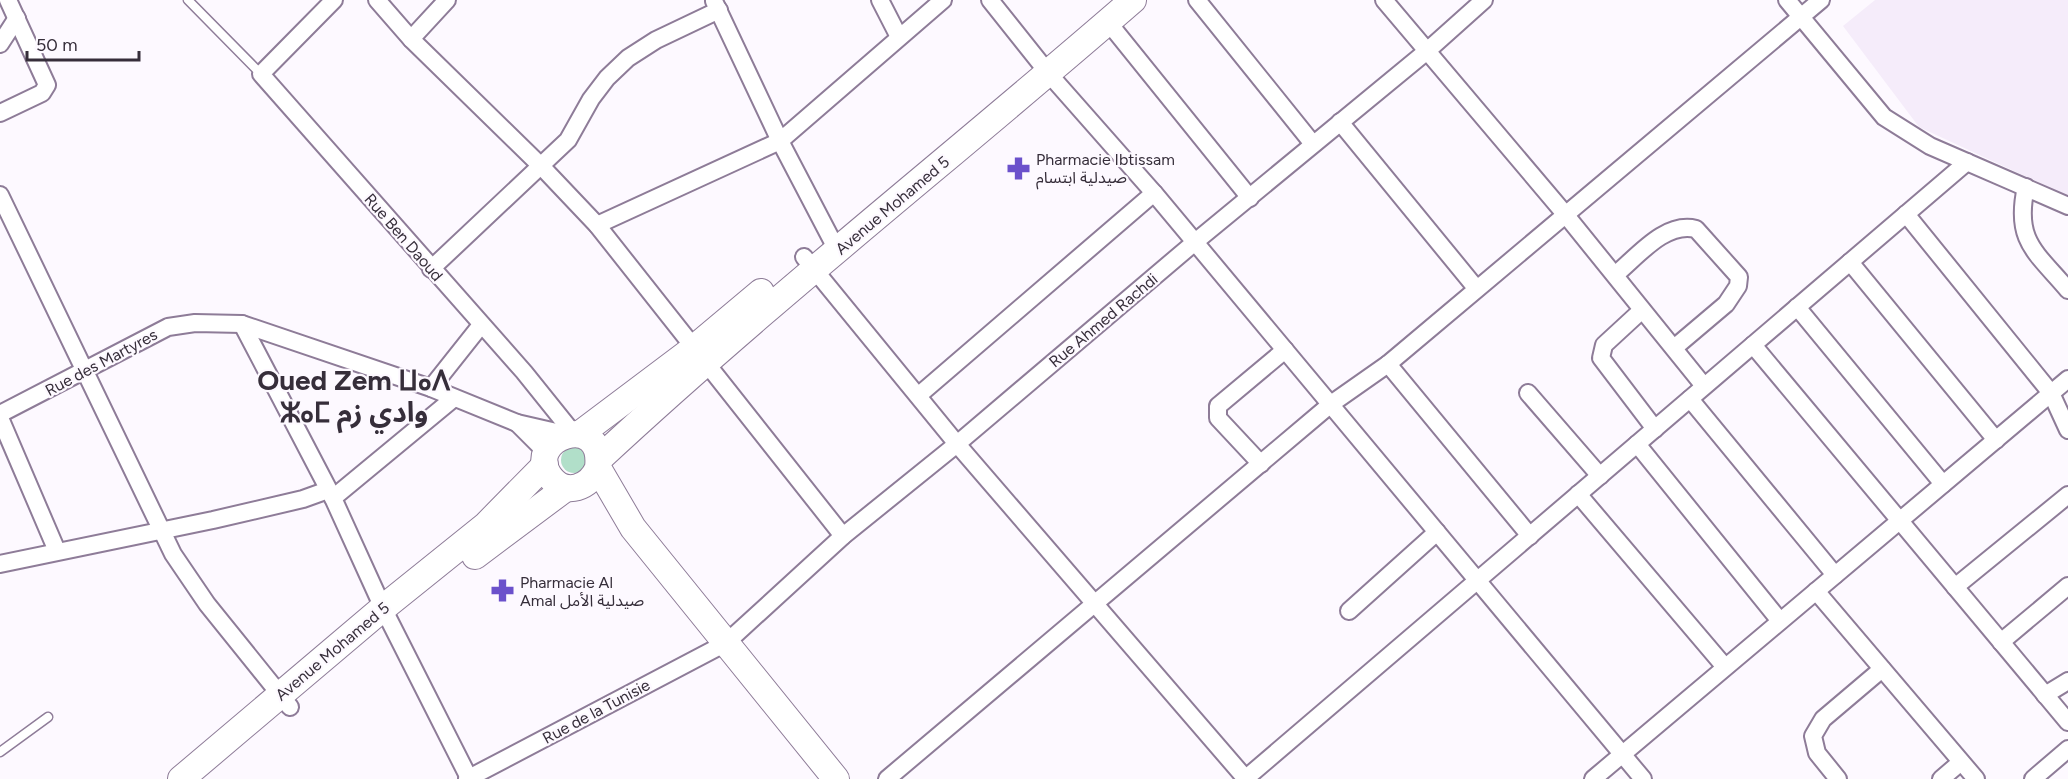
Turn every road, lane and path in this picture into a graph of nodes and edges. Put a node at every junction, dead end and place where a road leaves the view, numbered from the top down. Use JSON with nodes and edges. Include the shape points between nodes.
{"nodes":[{"id":1,"x":8,"y":0,"type":"edge"},
{"id":2,"x":188,"y":0,"type":"edge"},
{"id":3,"x":334,"y":0,"type":"edge"},
{"id":4,"x":377,"y":0,"type":"edge"},
{"id":5,"x":447,"y":0,"type":"edge"},
{"id":6,"x":880,"y":0,"type":"edge"},
{"id":7,"x":943,"y":0,"type":"edge"},
{"id":8,"x":990,"y":0,"type":"edge"},
{"id":9,"x":1133,"y":0,"type":"edge"},
{"id":10,"x":1197,"y":0,"type":"edge"},
{"id":11,"x":1384,"y":0,"type":"edge"},
{"id":12,"x":1484,"y":0,"type":"edge"},
{"id":13,"x":1787,"y":0,"type":"edge"},
{"id":14,"x":1821,"y":0,"type":"edge"},
{"id":15,"x":716,"y":5,"type":"edge"},
{"id":16,"x":1108,"y":11,"type":"edge"},
{"id":17,"x":1801,"y":17,"type":"junction"},
{"id":18,"x":17,"y":18,"type":"junction"},
{"id":19,"x":899,"y":37,"type":"junction"},
{"id":20,"x":411,"y":39,"type":"junction"},
{"id":21,"x":0,"y":44,"type":"edge"},
{"id":22,"x":1427,"y":51,"type":"junction"},
{"id":23,"x":1044,"y":68,"type":"junction"},
{"id":24,"x":261,"y":74,"type":"junction"},
{"id":25,"x":0,"y":113,"type":"edge"},
{"id":26,"x":1340,"y":122,"type":"junction"},
{"id":27,"x":780,"y":141,"type":"junction"},
{"id":28,"x":1312,"y":144,"type":"junction"},
{"id":29,"x":1967,"y":162,"type":"junction"},
{"id":30,"x":542,"y":166,"type":"junction"},
{"id":31,"x":2026,"y":187,"type":"junction"},
{"id":32,"x":1154,"y":193,"type":"junction"},
{"id":33,"x":0,"y":195,"type":"edge"},
{"id":34,"x":1250,"y":198,"type":"junction"},
{"id":35,"x":2068,"y":206,"type":"edge"},
{"id":36,"x":1565,"y":213,"type":"junction"},
{"id":37,"x":1906,"y":214,"type":"junction"},
{"id":38,"x":597,"y":225,"type":"junction"},
{"id":39,"x":1195,"y":242,"type":"junction"},
{"id":40,"x":833,"y":243,"type":"junction"},
{"id":41,"x":1850,"y":262,"type":"junction"},
{"id":42,"x":809,"y":264,"type":"junction"},
{"id":43,"x":431,"y":269,"type":"junction"},
{"id":44,"x":1615,"y":275,"type":"junction"},
{"id":45,"x":1476,"y":288,"type":"junction"},
{"id":46,"x":2068,"y":290,"type":"edge"},
{"id":47,"x":1797,"y":307,"type":"junction"},
{"id":48,"x":1642,"y":310,"type":"junction"},
{"id":49,"x":242,"y":324,"type":"junction"},
{"id":50,"x":481,"y":325,"type":"junction"},
{"id":51,"x":1753,"y":345,"type":"junction"},
{"id":52,"x":1674,"y":348,"type":"junction"},
{"id":53,"x":1285,"y":350,"type":"junction"},
{"id":54,"x":699,"y":356,"type":"junction"},
{"id":55,"x":1388,"y":364,"type":"junction"},
{"id":56,"x":85,"y":371,"type":"junction"},
{"id":57,"x":2068,"y":379,"type":"edge"},
{"id":58,"x":1704,"y":386,"type":"junction"},
{"id":59,"x":431,"y":388,"type":"junction"},
{"id":60,"x":1528,"y":393,"type":"dead end"},
{"id":61,"x":2051,"y":393,"type":"junction"},
{"id":62,"x":919,"y":395,"type":"junction"},
{"id":63,"x":454,"y":398,"type":"junction"},
{"id":64,"x":1690,"y":399,"type":"junction"},
{"id":65,"x":645,"y":401,"type":"junction"},
{"id":66,"x":1331,"y":404,"type":"junction"},
{"id":67,"x":0,"y":416,"type":"edge"},
{"id":68,"x":517,"y":423,"type":"junction"},
{"id":69,"x":1655,"y":429,"type":"junction"},
{"id":70,"x":2068,"y":430,"type":"edge"},
{"id":71,"x":573,"y":434,"type":"junction"},
{"id":72,"x":1996,"y":440,"type":"junction"},
{"id":73,"x":957,"y":444,"type":"junction"},
{"id":74,"x":1637,"y":444,"type":"junction"},
{"id":75,"x":545,"y":459,"type":"junction"},
{"id":76,"x":599,"y":463,"type":"junction"},
{"id":77,"x":1261,"y":464,"type":"junction"},
{"id":78,"x":1600,"y":476,"type":"junction"},
{"id":79,"x":1943,"y":484,"type":"junction"},
{"id":80,"x":572,"y":488,"type":"junction"},
{"id":81,"x":330,"y":494,"type":"junction"},
{"id":82,"x":1578,"y":495,"type":"junction"},
{"id":83,"x":2068,"y":495,"type":"edge"},
{"id":84,"x":1900,"y":521,"type":"junction"},
{"id":85,"x":633,"y":528,"type":"junction"},
{"id":86,"x":162,"y":531,"type":"junction"},
{"id":87,"x":491,"y":532,"type":"junction"},
{"id":88,"x":1437,"y":532,"type":"junction"},
{"id":89,"x":843,"y":536,"type":"junction"},
{"id":90,"x":1530,"y":536,"type":"junction"},
{"id":91,"x":57,"y":551,"type":"junction"},
{"id":92,"x":0,"y":564,"type":"edge"},
{"id":93,"x":1835,"y":575,"type":"junction"},
{"id":94,"x":1477,"y":581,"type":"junction"},
{"id":95,"x":2068,"y":586,"type":"edge"},
{"id":96,"x":1955,"y":587,"type":"junction"},
{"id":97,"x":1816,"y":591,"type":"junction"},
{"id":98,"x":1094,"y":606,"type":"junction"},
{"id":99,"x":1349,"y":611,"type":"dead end"},
{"id":100,"x":387,"y":615,"type":"junction"},
{"id":101,"x":1780,"y":621,"type":"junction"},
{"id":102,"x":2001,"y":642,"type":"junction"},
{"id":103,"x":726,"y":643,"type":"junction"},
{"id":104,"x":1725,"y":667,"type":"junction"},
{"id":105,"x":1882,"y":669,"type":"junction"},
{"id":106,"x":2068,"y":681,"type":"edge"},
{"id":107,"x":2045,"y":695,"type":"junction"},
{"id":108,"x":285,"y":701,"type":"junction"},
{"id":109,"x":48,"y":717,"type":"dead end"},
{"id":110,"x":2068,"y":722,"type":"edge"},
{"id":111,"x":2068,"y":749,"type":"edge"},
{"id":112,"x":0,"y":752,"type":"edge"},
{"id":113,"x":1623,"y":754,"type":"junction"},
{"id":114,"x":1961,"y":762,"type":"junction"},
{"id":115,"x":468,"y":778,"type":"edge"},
{"id":116,"x":181,"y":779,"type":"edge"},
{"id":117,"x":207,"y":779,"type":"edge"},
{"id":118,"x":836,"y":779,"type":"edge"},
{"id":119,"x":887,"y":779,"type":"edge"},
{"id":120,"x":1246,"y":779,"type":"edge"},
{"id":121,"x":1593,"y":779,"type":"edge"},
{"id":122,"x":1643,"y":779,"type":"edge"},
{"id":123,"x":1838,"y":779,"type":"edge"},
{"id":124,"x":1941,"y":779,"type":"edge"},
{"id":125,"x":1976,"y":779,"type":"edge"},
{"id":126,"x":2033,"y":779,"type":"edge"}],
"edges":[{"from":1,"to":18,"type":"street"},
{"from":2,"to":24,"type":"lane"},
{"from":3,"to":24,"type":"street"},
{"from":4,"to":20,"type":"street"},
{"from":5,"to":20,"type":"street"},
{"from":6,"to":19,"type":"street"},
{"from":7,"to":19,"type":"street"},
{"from":8,"to":23,"type":"street"},
{"from":9,"to":16,"type":"main road","name":"Avenue Mohamed 5"},
{"from":10,"to":28,"type":"street"},
{"from":11,"to":22,"type":"street"},
{"from":12,"to":22,"type":"street","name":"Rue Ahmed Rachdi"},
{"from":13,"to":17,"type":"street"},
{"from":14,"to":17,"type":"street"},
{"from":15,"to":27,"type":"street"},
{"from":15,"to":30,"type":"street","via":[[628,58],[591,99],[568,140]]},
{"from":16,"to":23,"type":"main road","name":"Avenue Mohamed 5"},
{"from":16,"to":34,"type":"street"},
{"from":17,"to":29,"type":"street","via":[[1884,117],[1930,146]]},
{"from":17,"to":36,"type":"street"},
{"from":18,"to":21,"type":"street"},
{"from":18,"to":25,"type":"street","via":[[47,85],[42,93]]},
{"from":19,"to":27,"type":"street"},
{"from":20,"to":30,"type":"street"},
{"from":22,"to":26,"type":"street","name":"Rue Ahmed Rachdi"},
{"from":22,"to":36,"type":"street"},
{"from":23,"to":32,"type":"street"},
{"from":23,"to":40,"type":"main road","name":"Avenue Mohamed 5"},
{"from":24,"to":43,"type":"street","name":"Rue Ben Daoud"},
{"from":26,"to":28,"type":"street","name":"Rue Ahmed Rachdi"},
{"from":26,"to":45,"type":"street"},
{"from":27,"to":38,"type":"street"},
{"from":27,"to":40,"type":"street"},
{"from":28,"to":34,"type":"street","name":"Rue Ahmed Rachdi"},
{"from":29,"to":31,"type":"street"},
{"from":29,"to":37,"type":"street"},
{"from":30,"to":38,"type":"street"},
{"from":30,"to":43,"type":"street"},
{"from":31,"to":35,"type":"street"},
{"from":31,"to":46,"type":"street","via":[[2021,210],[2023,228],[2039,256]]},
{"from":32,"to":39,"type":"street"},
{"from":32,"to":62,"type":"street"},
{"from":33,"to":56,"type":"street"},
{"from":34,"to":39,"type":"street","name":"Rue Ahmed Rachdi"},
{"from":36,"to":44,"type":"street"},
{"from":36,"to":45,"type":"street"},
{"from":37,"to":41,"type":"street"},
{"from":37,"to":61,"type":"street"},
{"from":38,"to":54,"type":"street"},
{"from":39,"to":53,"type":"street"},
{"from":39,"to":73,"type":"street","name":"Rue Ahmed Rachdi"},
{"from":40,"to":42,"type":"main road","name":"Avenue Mohamed 5"},
{"from":41,"to":47,"type":"street"},
{"from":41,"to":72,"type":"street"},
{"from":42,"to":54,"type":"main road","name":"Avenue Mohamed 5"},
{"from":42,"to":62,"type":"street"},
{"from":43,"to":50,"type":"street","name":"Rue Ben Daoud"},
{"from":44,"to":48,"type":"street"},
{"from":44,"to":52,"type":"street","via":[[1668,231],[1680,227],[1696,229],[1732,266],[1739,277],[1732,296]]},
{"from":45,"to":55,"type":"street"},
{"from":47,"to":51,"type":"street"},
{"from":47,"to":79,"type":"street"},
{"from":48,"to":52,"type":"street"},
{"from":48,"to":69,"type":"street","via":[[1604,345],[1601,358]]},
{"from":49,"to":56,"type":"street","name":"Rue des Martyres","via":[[168,327]]},
{"from":49,"to":59,"type":"street","name":"Rue des Martyres"},
{"from":49,"to":81,"type":"street"},
{"from":50,"to":59,"type":"street"},
{"from":50,"to":71,"type":"street","name":"Rue Ben Daoud"},
{"from":51,"to":58,"type":"street"},
{"from":51,"to":84,"type":"street"},
{"from":52,"to":58,"type":"street"},
{"from":53,"to":66,"type":"street"},
{"from":53,"to":77,"type":"street","via":[[1218,406],[1218,418]]},
{"from":54,"to":65,"type":"main road","name":"Avenue Mohamed 5"},
{"from":54,"to":89,"type":"street"},
{"from":55,"to":66,"type":"street"},
{"from":55,"to":90,"type":"street"},
{"from":56,"to":67,"type":"street","name":"Rue des Martyres"},
{"from":56,"to":86,"type":"street"},
{"from":57,"to":61,"type":"street"},
{"from":58,"to":64,"type":"street"},
{"from":59,"to":63,"type":"street","name":"Rue des Martyres"},
{"from":60,"to":78,"type":"street"},
{"from":61,"to":70,"type":"street"},
{"from":61,"to":72,"type":"street"},
{"from":62,"to":73,"type":"street"},
{"from":63,"to":68,"type":"street","name":"Rue des Martyres"},
{"from":63,"to":81,"type":"street"},
{"from":64,"to":69,"type":"street"},
{"from":64,"to":93,"type":"street"},
{"from":65,"to":71,"type":"main road"},
{"from":65,"to":76,"type":"main road"},
{"from":66,"to":77,"type":"street"},
{"from":66,"to":88,"type":"street"},
{"from":67,"to":91,"type":"street"},
{"from":68,"to":71,"type":"street","name":"Rue des Martyres"},
{"from":68,"to":75,"type":"street"},
{"from":69,"to":74,"type":"street"},
{"from":71,"to":75,"type":"main road","via":[[553,441]]},
{"from":71,"to":76,"type":"main road","via":[[594,444]]},
{"from":72,"to":79,"type":"street"},
{"from":73,"to":89,"type":"street","name":"Rue Ahmed Rachdi"},
{"from":73,"to":98,"type":"street"},
{"from":74,"to":78,"type":"street"},
{"from":74,"to":101,"type":"street"},
{"from":75,"to":80,"type":"main road","via":[[556,483]]},
{"from":75,"to":87,"type":"main road"},
{"from":76,"to":80,"type":"main road","via":[[594,477]]},
{"from":76,"to":85,"type":"main road"},
{"from":77,"to":98,"type":"street"},
{"from":78,"to":82,"type":"street"},
{"from":79,"to":84,"type":"street"},
{"from":80,"to":85,"type":"main road"},
{"from":80,"to":87,"type":"main road"},
{"from":81,"to":86,"type":"street"},
{"from":81,"to":100,"type":"street"},
{"from":82,"to":90,"type":"street"},
{"from":82,"to":104,"type":"street"},
{"from":83,"to":96,"type":"street"},
{"from":84,"to":93,"type":"street"},
{"from":84,"to":96,"type":"street"},
{"from":85,"to":103,"type":"main road"},
{"from":86,"to":91,"type":"street"},
{"from":86,"to":108,"type":"street","via":[[183,570]]},
{"from":87,"to":100,"type":"main road","name":"Avenue Mohamed 5"},
{"from":88,"to":94,"type":"street"},
{"from":88,"to":99,"type":"street"},
{"from":89,"to":103,"type":"street","name":"Rue Ahmed Rachdi"},
{"from":90,"to":94,"type":"street"},
{"from":91,"to":92,"type":"street"},
{"from":93,"to":97,"type":"street"},
{"from":94,"to":113,"type":"street"},
{"from":94,"to":120,"type":"street"},
{"from":95,"to":102,"type":"street"},
{"from":96,"to":102,"type":"street"},
{"from":97,"to":101,"type":"street"},
{"from":97,"to":105,"type":"street"},
{"from":98,"to":119,"type":"street"},
{"from":98,"to":120,"type":"street"},
{"from":100,"to":108,"type":"main road","name":"Avenue Mohamed 5"},
{"from":100,"to":115,"type":"street"},
{"from":101,"to":104,"type":"street"},
{"from":102,"to":107,"type":"street"},
{"from":103,"to":115,"type":"street","name":"Rue de la Tunisie"},
{"from":103,"to":118,"type":"main road"},
{"from":104,"to":113,"type":"street"},
{"from":105,"to":114,"type":"street"},
{"from":105,"to":123,"type":"street","via":[[1823,719],[1814,735],[1817,753]]},
{"from":106,"to":107,"type":"street"},
{"from":107,"to":110,"type":"street"},
{"from":108,"to":116,"type":"main road","name":"Avenue Mohamed 5"},
{"from":108,"to":117,"type":"main road","name":"Avenue Mohamed 5"},
{"from":109,"to":112,"type":"lane"},
{"from":111,"to":126,"type":"street"},
{"from":113,"to":121,"type":"street"},
{"from":113,"to":122,"type":"street"},
{"from":114,"to":124,"type":"street"},
{"from":114,"to":125,"type":"street"}]}
